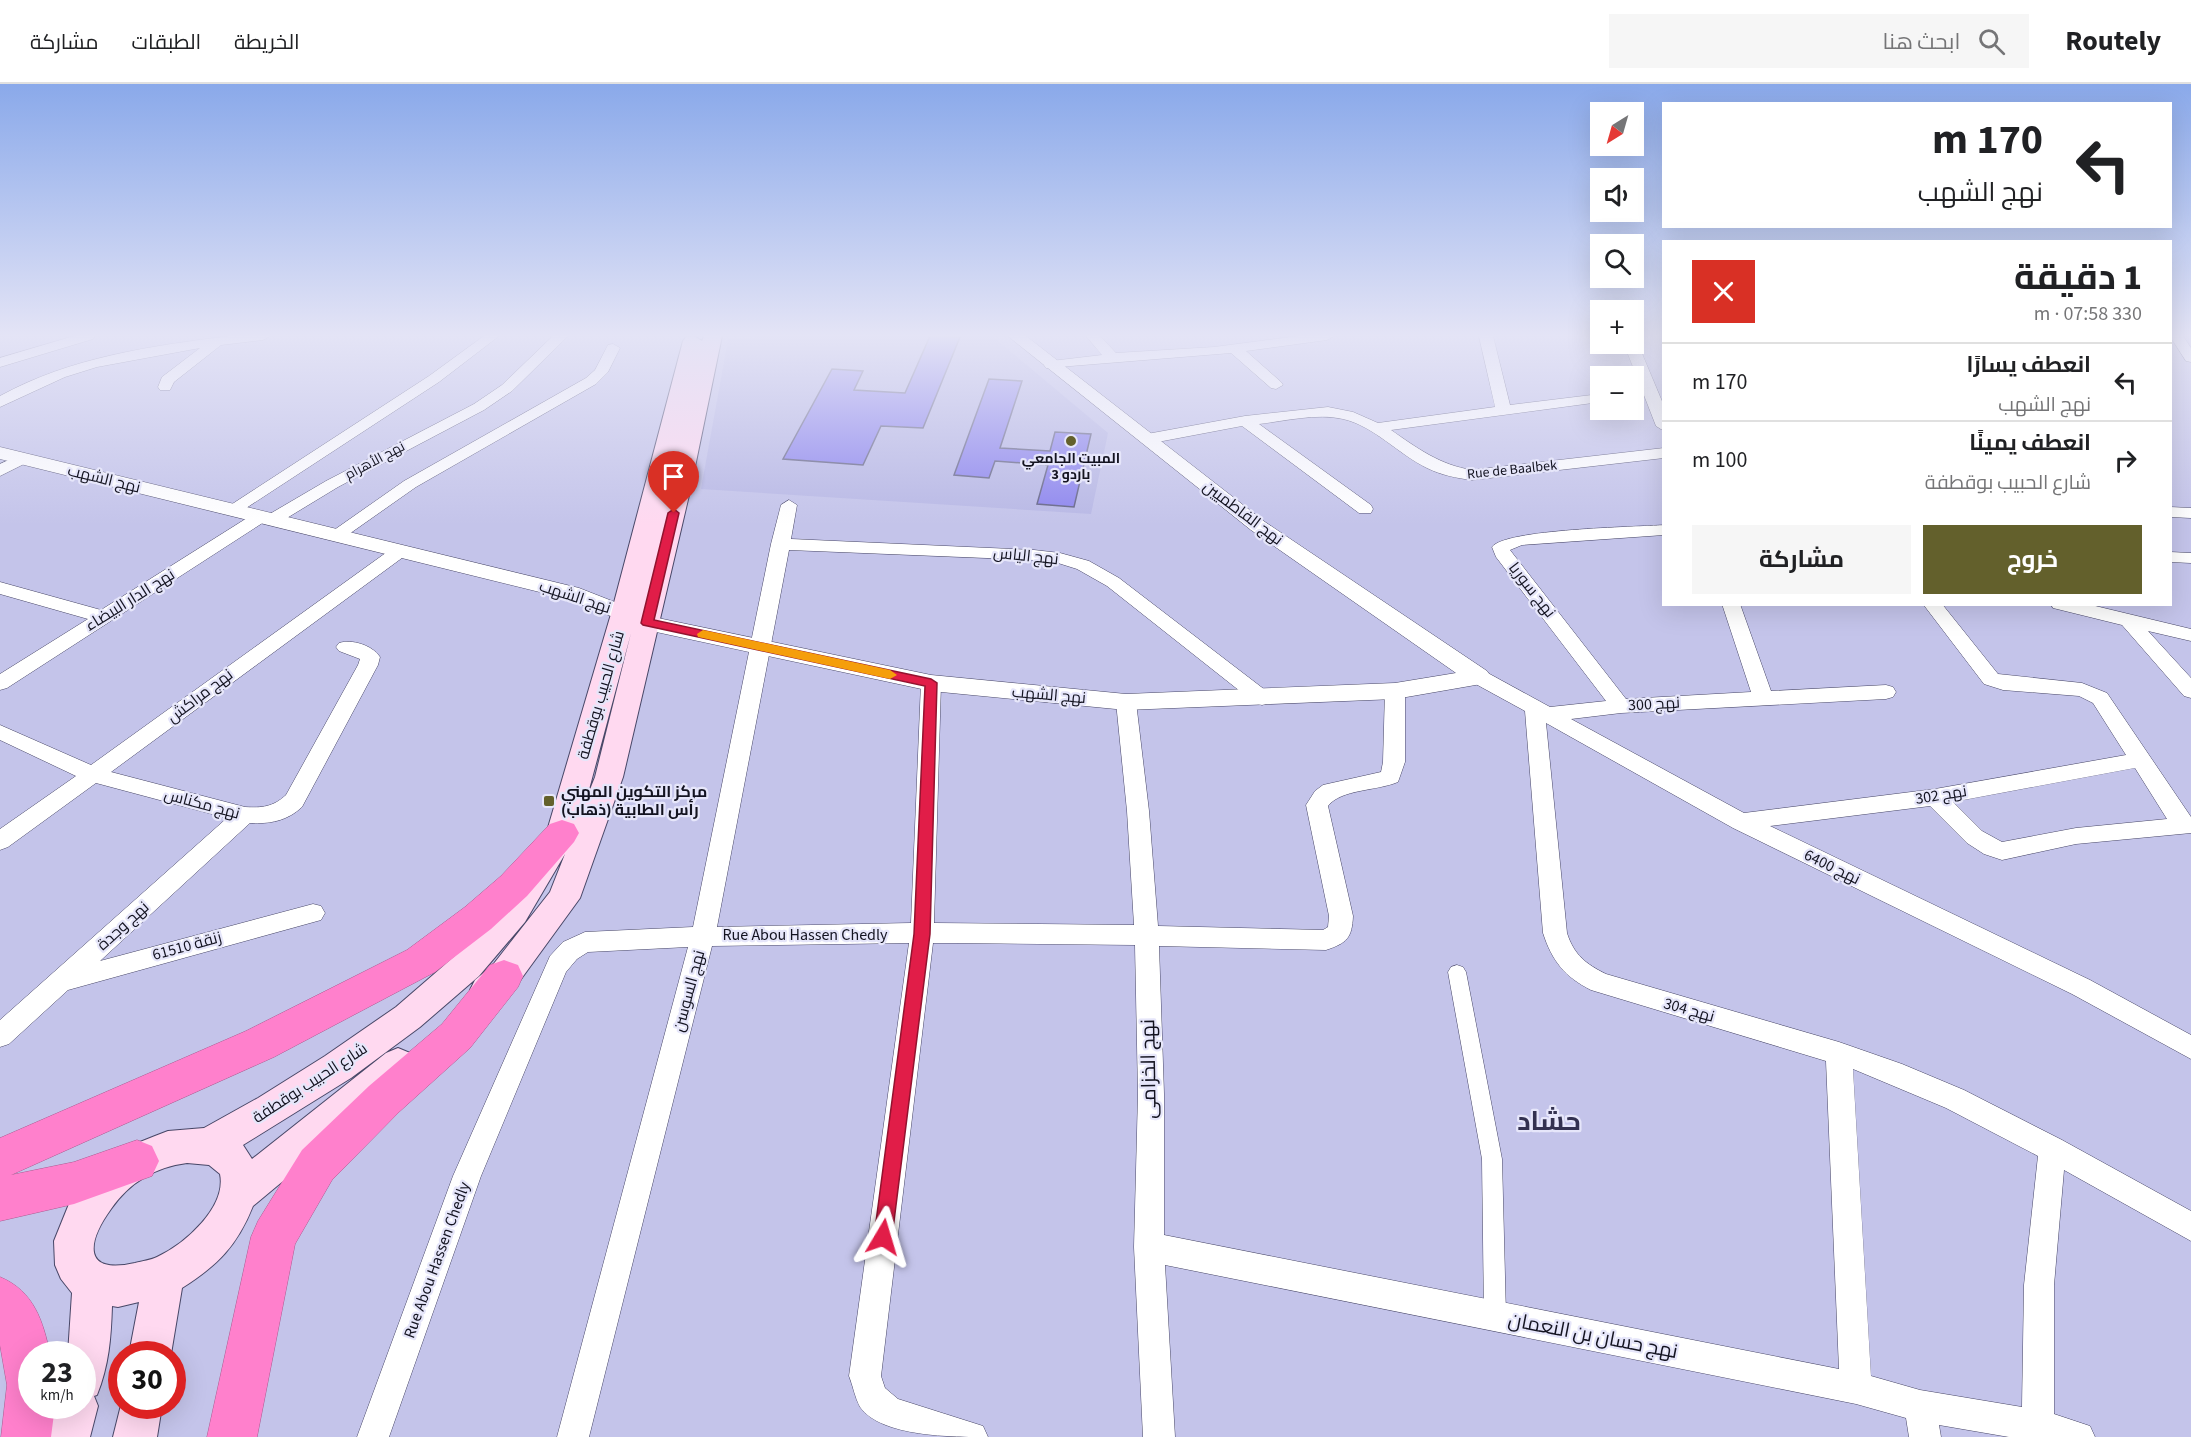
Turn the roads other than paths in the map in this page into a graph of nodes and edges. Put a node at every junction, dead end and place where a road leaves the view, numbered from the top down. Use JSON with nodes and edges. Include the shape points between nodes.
{"nodes":[{"id":1,"x":403,"y":399,"type":"edge"},
{"id":2,"x":490,"y":399,"type":"edge"},
{"id":3,"x":559,"y":399,"type":"edge"},
{"id":4,"x":681,"y":399,"type":"edge"},
{"id":5,"x":696,"y":399,"type":"edge"},
{"id":6,"x":1096,"y":399,"type":"edge"},
{"id":7,"x":1501,"y":399,"type":"edge"},
{"id":8,"x":1590,"y":399,"type":"edge"},
{"id":9,"x":1645,"y":399,"type":"edge"},
{"id":10,"x":1503,"y":410,"type":"junction"},
{"id":11,"x":1245,"y":421,"type":"junction"},
{"id":12,"x":1662,"y":422,"type":"edge"},
{"id":13,"x":1374,"y":428,"type":"junction"},
{"id":14,"x":1147,"y":439,"type":"junction"},
{"id":15,"x":0,"y":453,"type":"edge"},
{"id":16,"x":1662,"y":453,"type":"edge"},
{"id":17,"x":22,"y":459,"type":"junction"},
{"id":18,"x":0,"y":471,"type":"edge"},
{"id":19,"x":789,"y":505,"type":"dead end"},
{"id":20,"x":1365,"y":509,"type":"dead end"},
{"id":21,"x":231,"y":510,"type":"junction"},
{"id":22,"x":2172,"y":512,"type":"edge"},
{"id":23,"x":2191,"y":513,"type":"edge"},
{"id":24,"x":266,"y":519,"type":"junction"},
{"id":25,"x":1662,"y":530,"type":"edge"},
{"id":26,"x":336,"y":535,"type":"junction"},
{"id":27,"x":780,"y":544,"type":"junction"},
{"id":28,"x":400,"y":551,"type":"junction"},
{"id":29,"x":2172,"y":557,"type":"edge"},
{"id":30,"x":2191,"y":558,"type":"edge"},
{"id":31,"x":0,"y":588,"type":"edge"},
{"id":32,"x":1732,"y":606,"type":"edge"},
{"id":33,"x":1934,"y":606,"type":"edge"},
{"id":34,"x":2068,"y":606,"type":"edge"},
{"id":35,"x":104,"y":617,"type":"junction"},
{"id":36,"x":635,"y":618,"type":"junction"},
{"id":37,"x":2130,"y":622,"type":"junction"},
{"id":38,"x":2191,"y":635,"type":"edge"},
{"id":39,"x":760,"y":646,"type":"junction"},
{"id":40,"x":346,"y":647,"type":"dead end"},
{"id":41,"x":1479,"y":677,"type":"junction"},
{"id":42,"x":0,"y":683,"type":"edge"},
{"id":43,"x":931,"y":683,"type":"junction"},
{"id":44,"x":1395,"y":691,"type":"junction"},
{"id":45,"x":2191,"y":691,"type":"edge"},
{"id":46,"x":1886,"y":692,"type":"dead end"},
{"id":47,"x":1262,"y":698,"type":"junction"},
{"id":48,"x":1763,"y":698,"type":"junction"},
{"id":49,"x":1126,"y":702,"type":"junction"},
{"id":50,"x":1621,"y":706,"type":"junction"},
{"id":51,"x":1540,"y":712,"type":"junction"},
{"id":52,"x":0,"y":732,"type":"edge"},
{"id":53,"x":2140,"y":760,"type":"junction"},
{"id":54,"x":94,"y":775,"type":"junction"},
{"id":55,"x":1935,"y":797,"type":"junction"},
{"id":56,"x":245,"y":815,"type":"junction"},
{"id":57,"x":1741,"y":822,"type":"junction"},
{"id":58,"x":2187,"y":825,"type":"edge"},
{"id":59,"x":562,"y":833,"type":"junction"},
{"id":60,"x":0,"y":841,"type":"edge"},
{"id":61,"x":313,"y":913,"type":"dead end"},
{"id":62,"x":922,"y":934,"type":"junction"},
{"id":63,"x":703,"y":935,"type":"junction"},
{"id":64,"x":1147,"y":935,"type":"junction"},
{"id":65,"x":1457,"y":972,"type":"dead end"},
{"id":66,"x":504,"y":976,"type":"junction"},
{"id":67,"x":62,"y":981,"type":"junction"},
{"id":68,"x":0,"y":1036,"type":"edge"},
{"id":69,"x":2191,"y":1048,"type":"edge"},
{"id":70,"x":1839,"y":1053,"type":"junction"},
{"id":71,"x":209,"y":1145,"type":"junction"},
{"id":72,"x":2052,"y":1149,"type":"junction"},
{"id":73,"x":0,"y":1159,"type":"edge"},
{"id":74,"x":137,"y":1161,"type":"junction"},
{"id":75,"x":239,"y":1192,"type":"junction"},
{"id":76,"x":0,"y":1199,"type":"edge"},
{"id":77,"x":2191,"y":1227,"type":"edge"},
{"id":78,"x":1149,"y":1247,"type":"junction"},
{"id":79,"x":164,"y":1276,"type":"junction"},
{"id":80,"x":93,"y":1284,"type":"junction"},
{"id":81,"x":0,"y":1301,"type":"edge"},
{"id":82,"x":1495,"y":1316,"type":"junction"},
{"id":83,"x":23,"y":1341,"type":"edge"},
{"id":84,"x":90,"y":1341,"type":"edge"},
{"id":85,"x":152,"y":1341,"type":"edge"},
{"id":86,"x":1856,"y":1388,"type":"junction"},
{"id":87,"x":1920,"y":1406,"type":"junction"},
{"id":88,"x":28,"y":1419,"type":"edge"},
{"id":89,"x":73,"y":1419,"type":"edge"},
{"id":90,"x":138,"y":1419,"type":"edge"},
{"id":91,"x":2038,"y":1426,"type":"junction"},
{"id":92,"x":234,"y":1435,"type":"edge"},
{"id":93,"x":26,"y":1437,"type":"edge"},
{"id":94,"x":68,"y":1437,"type":"edge"},
{"id":95,"x":135,"y":1437,"type":"edge"},
{"id":96,"x":374,"y":1437,"type":"edge"},
{"id":97,"x":573,"y":1437,"type":"edge"},
{"id":98,"x":972,"y":1437,"type":"edge"},
{"id":99,"x":1159,"y":1437,"type":"edge"},
{"id":100,"x":1925,"y":1437,"type":"edge"},
{"id":101,"x":2079,"y":1437,"type":"edge"}],
"edges":[{"from":1,"to":21,"type":"street"},
{"from":2,"to":24,"type":"street","name":"نهج الأهرام"},
{"from":3,"to":26,"type":"street","via":[[410,484]]},
{"from":4,"to":36,"type":"main road","name":"شارع الحبيب بوقطفة"},
{"from":5,"to":36,"type":"main road","name":"شارع الحبيب بوقطفة"},
{"from":6,"to":14,"type":"street","name":"نهج الفاطميين"},
{"from":7,"to":10,"type":"street"},
{"from":8,"to":10,"type":"street"},
{"from":9,"to":12,"type":"street"},
{"from":10,"to":13,"type":"street"},
{"from":11,"to":13,"type":"street","name":"Rue de Baalbek","via":[[1340,412]]},
{"from":11,"to":14,"type":"street"},
{"from":11,"to":20,"type":"street"},
{"from":13,"to":16,"type":"street","name":"Rue de Baalbek","via":[[1436,468],[1459,475]]},
{"from":14,"to":41,"type":"street","name":"نهج الفاطميين","via":[[1258,526]]},
{"from":15,"to":17,"type":"street","name":"نهج الشهب"},
{"from":17,"to":18,"type":"street"},
{"from":17,"to":21,"type":"street","name":"نهج الشهب"},
{"from":19,"to":27,"type":"street","name":"نهج السوسن"},
{"from":21,"to":24,"type":"street","name":"نهج الشهب"},
{"from":22,"to":23,"type":"street"},
{"from":24,"to":26,"type":"street","name":"نهج الشهب"},
{"from":24,"to":35,"type":"street","name":"نهج الدار البيضاء"},
{"from":25,"to":50,"type":"street","name":"نهج سوريا","via":[[1520,540],[1501,547]]},
{"from":26,"to":28,"type":"street","name":"نهج الشهب"},
{"from":27,"to":39,"type":"street","name":"نهج السوسن"},
{"from":27,"to":47,"type":"street","name":"نهج الياس","via":[[1034,555],[1083,565],[1126,591]]},
{"from":28,"to":36,"type":"street","name":"نهج الشهب","via":[[571,593]]},
{"from":28,"to":54,"type":"street","name":"نهج مراكش","via":[[281,634]]},
{"from":29,"to":30,"type":"street"},
{"from":31,"to":35,"type":"street"},
{"from":32,"to":48,"type":"street"},
{"from":33,"to":53,"type":"street","via":[[1991,678],[2003,683],[2082,690],[2100,698]]},
{"from":34,"to":37,"type":"street"},
{"from":35,"to":42,"type":"street","name":"نهج الدار البيضاء"},
{"from":36,"to":39,"type":"street","name":"نهج الشهب"},
{"from":36,"to":59,"type":"main road","name":"شارع الحبيب بوقطفة"},
{"from":36,"to":66,"type":"main road","name":"شارع الحبيب بوقطفة","via":[[609,777],[564,898]]},
{"from":37,"to":38,"type":"street"},
{"from":37,"to":45,"type":"street"},
{"from":39,"to":43,"type":"street","name":"نهج الشهب"},
{"from":39,"to":63,"type":"street","name":"نهج السوسن"},
{"from":40,"to":56,"type":"street","name":"نهج مكناس","via":[[364,652],[370,660],[294,801],[277,814]]},
{"from":41,"to":44,"type":"street","name":"نهج الشهب"},
{"from":41,"to":51,"type":"street","name":"نهج 6400"},
{"from":43,"to":49,"type":"street","name":"نهج الشهب"},
{"from":43,"to":62,"type":"street"},
{"from":44,"to":47,"type":"street","name":"نهج الشهب"},
{"from":44,"to":64,"type":"street","name":"Rue Abou Hassen Chedly","via":[[1394,762],[1390,777],[1378,784],[1335,788],[1322,795],[1317,805],[1341,916],[1340,932],[1326,940]]},
{"from":46,"to":48,"type":"street","name":"نهج 300"},
{"from":47,"to":49,"type":"street","name":"نهج الشهب"},
{"from":48,"to":50,"type":"street","name":"نهج 300"},
{"from":49,"to":64,"type":"street","name":"نهج الخزامى"},
{"from":50,"to":51,"type":"street","name":"نهج 300"},
{"from":51,"to":57,"type":"street","name":"نهج 6400"},
{"from":51,"to":70,"type":"street","name":"نهج 304","via":[[1555,933],[1561,954],[1577,972],[1600,983]]},
{"from":52,"to":54,"type":"street","name":"نهج مكناس"},
{"from":53,"to":55,"type":"street","name":"نهج 302"},
{"from":53,"to":58,"type":"street"},
{"from":54,"to":56,"type":"street","name":"نهج مكناس"},
{"from":54,"to":60,"type":"street","name":"نهج مراكش"},
{"from":55,"to":57,"type":"street","name":"نهج 302"},
{"from":55,"to":58,"type":"street","via":[[1981,842],[2002,851],[2076,836]]},
{"from":56,"to":67,"type":"street","name":"نهج وجدة"},
{"from":57,"to":69,"type":"street","name":"نهج 6400","via":[[2081,987]]},
{"from":59,"to":71,"type":"main road","name":"شارع الحبيب بوقطفة","via":[[514,914],[466,966],[408,1017],[338,1067]]},
{"from":59,"to":73,"type":"highway","via":[[514,886],[421,961],[260,1044]]},
{"from":61,"to":67,"type":"street","name":"زنقة 61510"},
{"from":62,"to":63,"type":"street","name":"Rue Abou Hassen Chedly"},
{"from":62,"to":64,"type":"street","name":"Rue Abou Hassen Chedly"},
{"from":62,"to":98,"type":"street","via":[[865,1376],[872,1398],[889,1412]]},
{"from":63,"to":96,"type":"street","name":"Rue Abou Hassen Chedly","via":[[585,942],[564,955],[467,1176]]},
{"from":63,"to":97,"type":"street","name":"نهج السوسن"},
{"from":64,"to":78,"type":"street","name":"نهج الخزامى"},
{"from":65,"to":82,"type":"street","via":[[1492,1159]]},
{"from":66,"to":75,"type":"main road","name":"شارع الحبيب بوقطفة"},
{"from":66,"to":92,"type":"highway","via":[[456,1035],[317,1165],[298,1196],[274,1238]]},
{"from":67,"to":68,"type":"street","name":"نهج وجدة"},
{"from":70,"to":72,"type":"street","name":"نهج 304","via":[[1954,1099]]},
{"from":70,"to":86,"type":"street"},
{"from":71,"to":74,"type":"main road","via":[[187,1144]]},
{"from":71,"to":75,"type":"main road","via":[[224,1151],[234,1162]]},
{"from":72,"to":77,"type":"street","name":"نهج 304"},
{"from":72,"to":91,"type":"street","via":[[2039,1285]]},
{"from":74,"to":76,"type":"highway","via":[[74,1183]]},
{"from":74,"to":80,"type":"main road","via":[[111,1180],[90,1203],[76,1228],[71,1251],[77,1271]]},
{"from":75,"to":79,"type":"main road","via":[[214,1239],[191,1260]]},
{"from":78,"to":82,"type":"street","name":"نهج حسان بن النعمان"},
{"from":78,"to":99,"type":"street","name":"نهج الخزامى"},
{"from":79,"to":80,"type":"main road","via":[[138,1286],[113,1289]]},
{"from":79,"to":85,"type":"main road"},
{"from":80,"to":84,"type":"main road"},
{"from":81,"to":83,"type":"highway","via":[[21,1329]]},
{"from":82,"to":86,"type":"street","name":"نهج حسان بن النعمان"},
{"from":86,"to":87,"type":"street","name":"نهج حسان بن النعمان"},
{"from":87,"to":91,"type":"street","name":"نهج حسان بن النعمان"},
{"from":87,"to":100,"type":"street"},
{"from":88,"to":93,"type":"highway"},
{"from":89,"to":94,"type":"main road"},
{"from":90,"to":95,"type":"main road"},
{"from":91,"to":101,"type":"street","name":"نهج حسان بن النعمان"}]}
